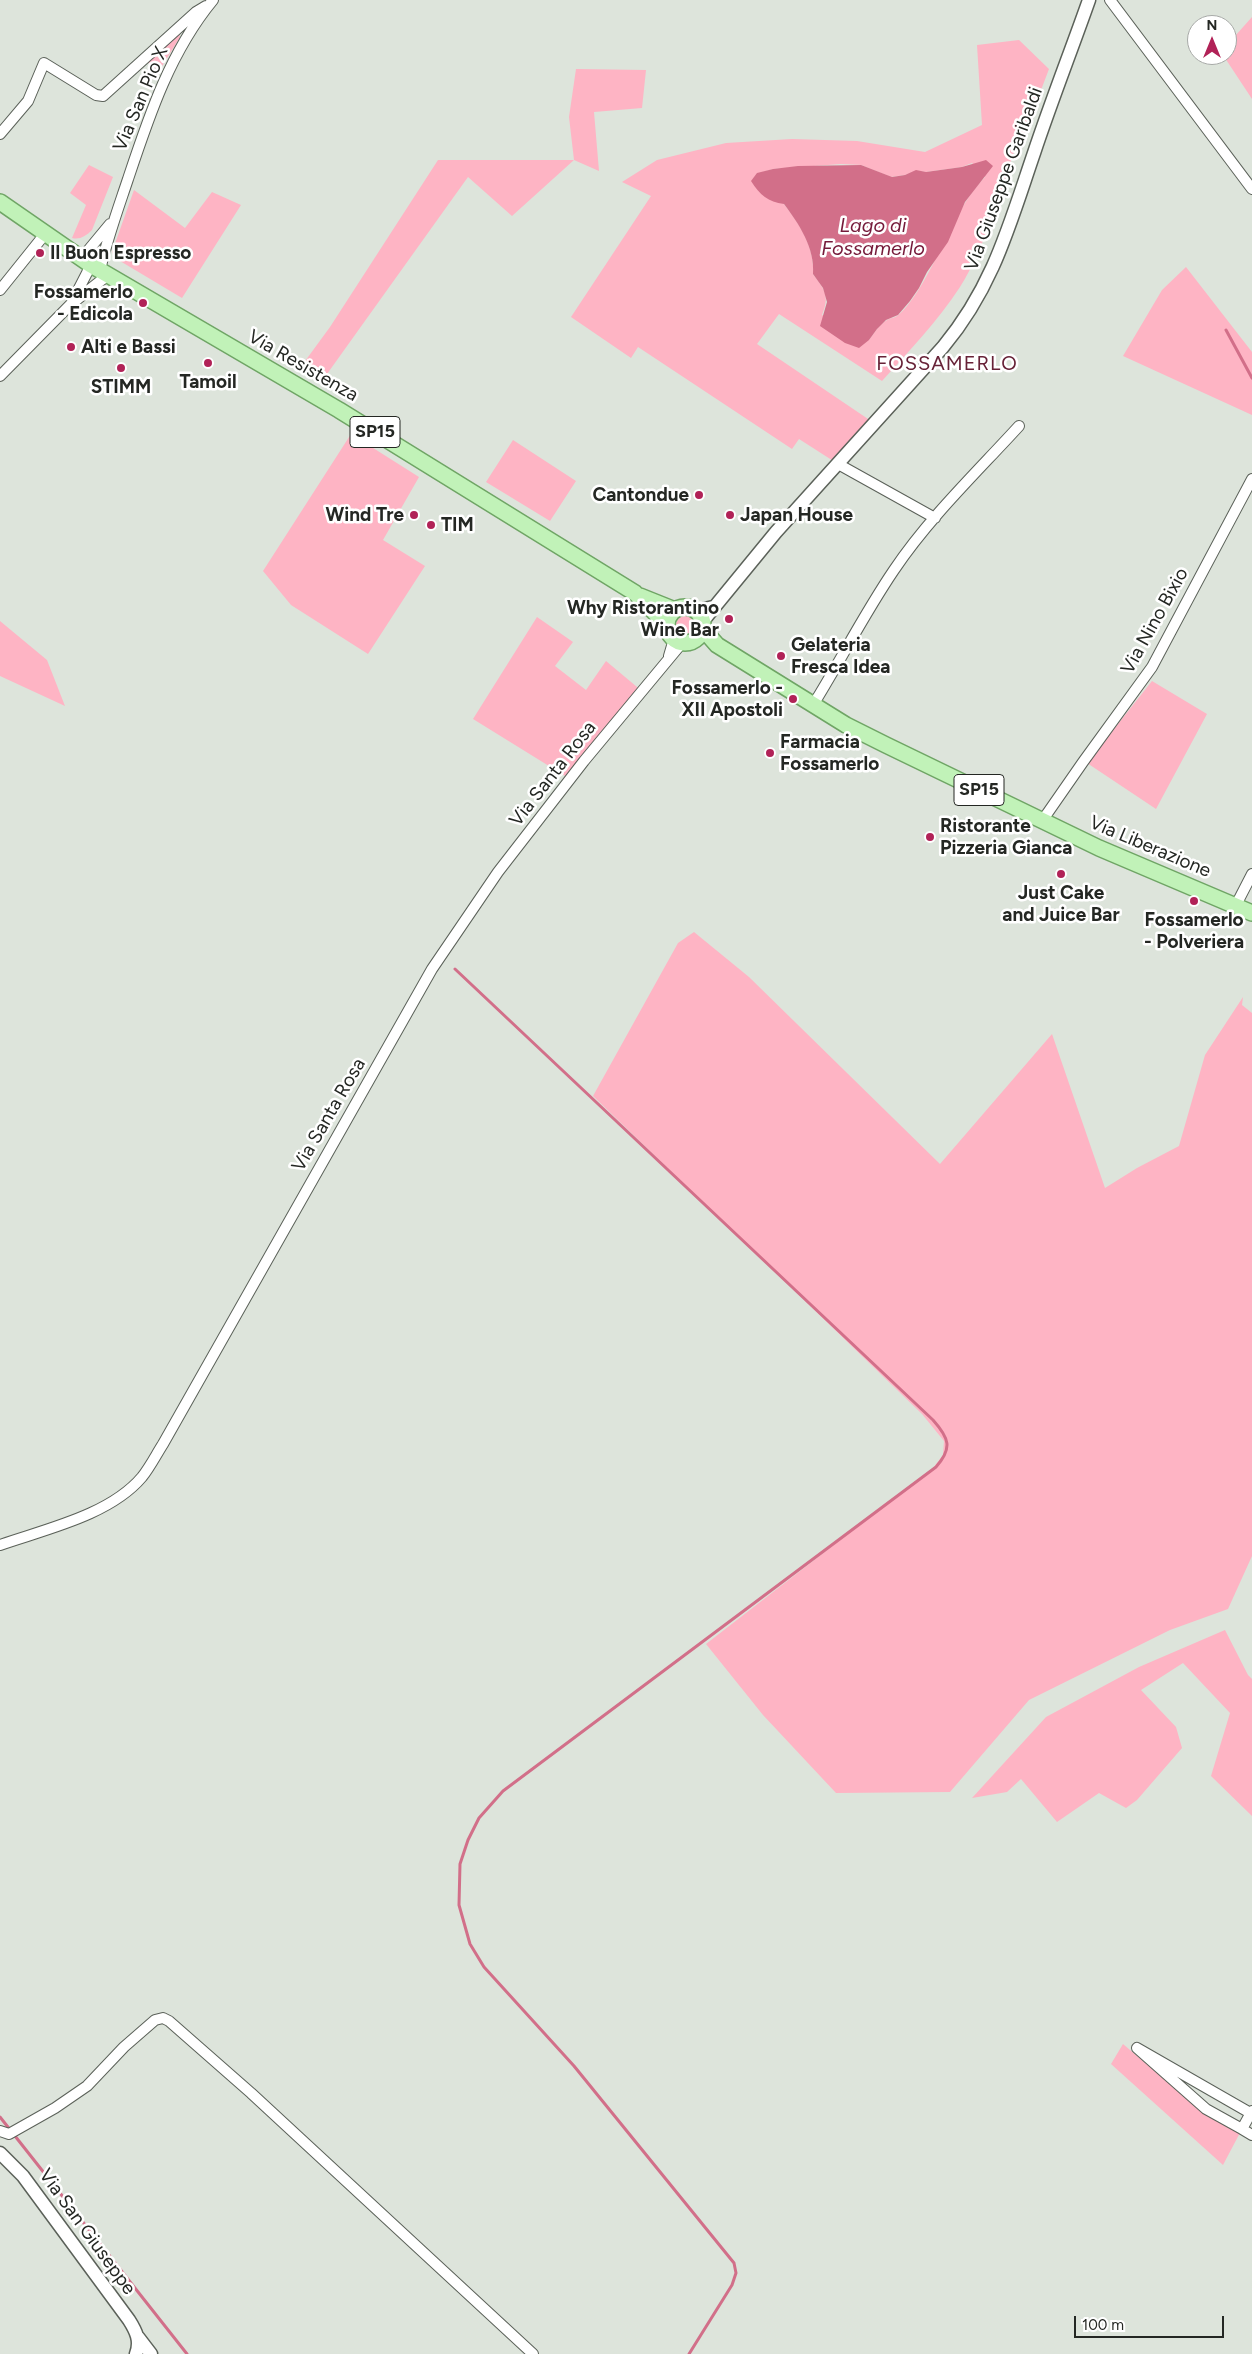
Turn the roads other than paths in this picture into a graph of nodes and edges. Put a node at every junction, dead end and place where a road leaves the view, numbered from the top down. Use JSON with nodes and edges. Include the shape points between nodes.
{"nodes":[{"id":1,"x":1089,"y":0,"type":"edge"},
{"id":2,"x":1110,"y":0,"type":"edge"},
{"id":3,"x":211,"y":2,"type":"edge"},
{"id":4,"x":0,"y":134,"type":"edge"},
{"id":5,"x":1252,"y":189,"type":"edge"},
{"id":6,"x":0,"y":202,"type":"edge"},
{"id":7,"x":115,"y":218,"type":"junction"},
{"id":8,"x":45,"y":234,"type":"junction"},
{"id":9,"x":95,"y":267,"type":"junction"},
{"id":10,"x":0,"y":290,"type":"edge"},
{"id":11,"x":70,"y":305,"type":"junction"},
{"id":12,"x":0,"y":376,"type":"edge"},
{"id":13,"x":1018,"y":426,"type":"dead end"},
{"id":14,"x":838,"y":464,"type":"junction"},
{"id":15,"x":1252,"y":479,"type":"edge"},
{"id":16,"x":936,"y":518,"type":"junction"},
{"id":17,"x":638,"y":596,"type":"junction"},
{"id":18,"x":675,"y":610,"type":"junction"},
{"id":19,"x":700,"y":625,"type":"junction"},
{"id":20,"x":674,"y":636,"type":"junction"},
{"id":21,"x":813,"y":705,"type":"junction"},
{"id":22,"x":1042,"y":821,"type":"junction"},
{"id":23,"x":1252,"y":874,"type":"edge"},
{"id":24,"x":1236,"y":905,"type":"junction"},
{"id":25,"x":1252,"y":912,"type":"edge"},
{"id":26,"x":0,"y":1545,"type":"edge"},
{"id":27,"x":1252,"y":2113,"type":"edge"},
{"id":28,"x":1242,"y":2129,"type":"junction"},
{"id":29,"x":8,"y":2131,"type":"edge"},
{"id":30,"x":1252,"y":2135,"type":"edge"},
{"id":31,"x":0,"y":2153,"type":"edge"},
{"id":32,"x":138,"y":2338,"type":"junction"},
{"id":33,"x":136,"y":2354,"type":"edge"},
{"id":34,"x":152,"y":2354,"type":"edge"},
{"id":35,"x":534,"y":2354,"type":"edge"}],
"edges":[{"from":1,"to":14,"type":"street","name":"Via Giuseppe Garibaldi","via":[[989,279],[960,326]]},
{"from":2,"to":5,"type":"street"},
{"from":3,"to":4,"type":"street","via":[[103,96],[96,95],[44,63],[28,101]]},
{"from":3,"to":7,"type":"street","name":"Via San Pio X","via":[[167,73]]},
{"from":6,"to":8,"type":"main road","name":"Via Resistenza","number":"SP15"},
{"from":7,"to":9,"type":"street","name":"Via San Pio X"},
{"from":7,"to":9,"type":"street","name":"Via San Pio X"},
{"from":8,"to":9,"type":"main road","name":"Via Resistenza","number":"SP15"},
{"from":8,"to":10,"type":"street"},
{"from":9,"to":11,"type":"street"},
{"from":9,"to":11,"type":"street"},
{"from":9,"to":17,"type":"main road","name":"Via Resistenza","number":"SP15","via":[[340,410]]},
{"from":11,"to":12,"type":"street"},
{"from":13,"to":16,"type":"street"},
{"from":14,"to":16,"type":"street"},
{"from":14,"to":19,"type":"street","name":"Via Giuseppe Garibaldi","via":[[756,555]]},
{"from":15,"to":22,"type":"street","name":"Via Nino Bixio","via":[[1152,668]]},
{"from":16,"to":21,"type":"street","via":[[894,570],[861,620]]},
{"from":17,"to":18,"type":"main road","name":"Via Resistenza","number":"SP15"},
{"from":17,"to":20,"type":"main road","name":"Via Resistenza","number":"SP15"},
{"from":18,"to":19,"type":"main road","name":"Via Liberazione","number":"SP15","via":[[685,607]]},
{"from":18,"to":20,"type":"main road","via":[[668,620]]},
{"from":19,"to":20,"type":"main road","via":[[692,642]]},
{"from":19,"to":21,"type":"main road","name":"Via Liberazione","number":"SP15","via":[[717,645]]},
{"from":20,"to":26,"type":"street","name":"Via Santa Rosa","via":[[669,660],[584,761],[498,872],[432,969],[142,1477],[120,1497],[96,1511]]},
{"from":21,"to":22,"type":"main road","name":"Via Liberazione","number":"SP15","via":[[886,745]]},
{"from":22,"to":24,"type":"main road","name":"Via Liberazione","number":"SP15"},
{"from":23,"to":24,"type":"street"},
{"from":24,"to":25,"type":"main road","name":"Via Liberazione","number":"SP15"},
{"from":27,"to":28,"type":"street"},
{"from":27,"to":28,"type":"street","via":[[1134,2045],[1206,2109]]},
{"from":28,"to":30,"type":"street"},
{"from":29,"to":35,"type":"street","via":[[56,2108],[87,2086],[124,2047],[155,2020],[163,2018],[251,2093]]},
{"from":31,"to":32,"type":"street","name":"Via San Giuseppe","via":[[23,2176],[68,2236],[129,2320]]},
{"from":32,"to":33,"type":"street"},
{"from":32,"to":34,"type":"street","name":"Via San Giuseppe"}]}
